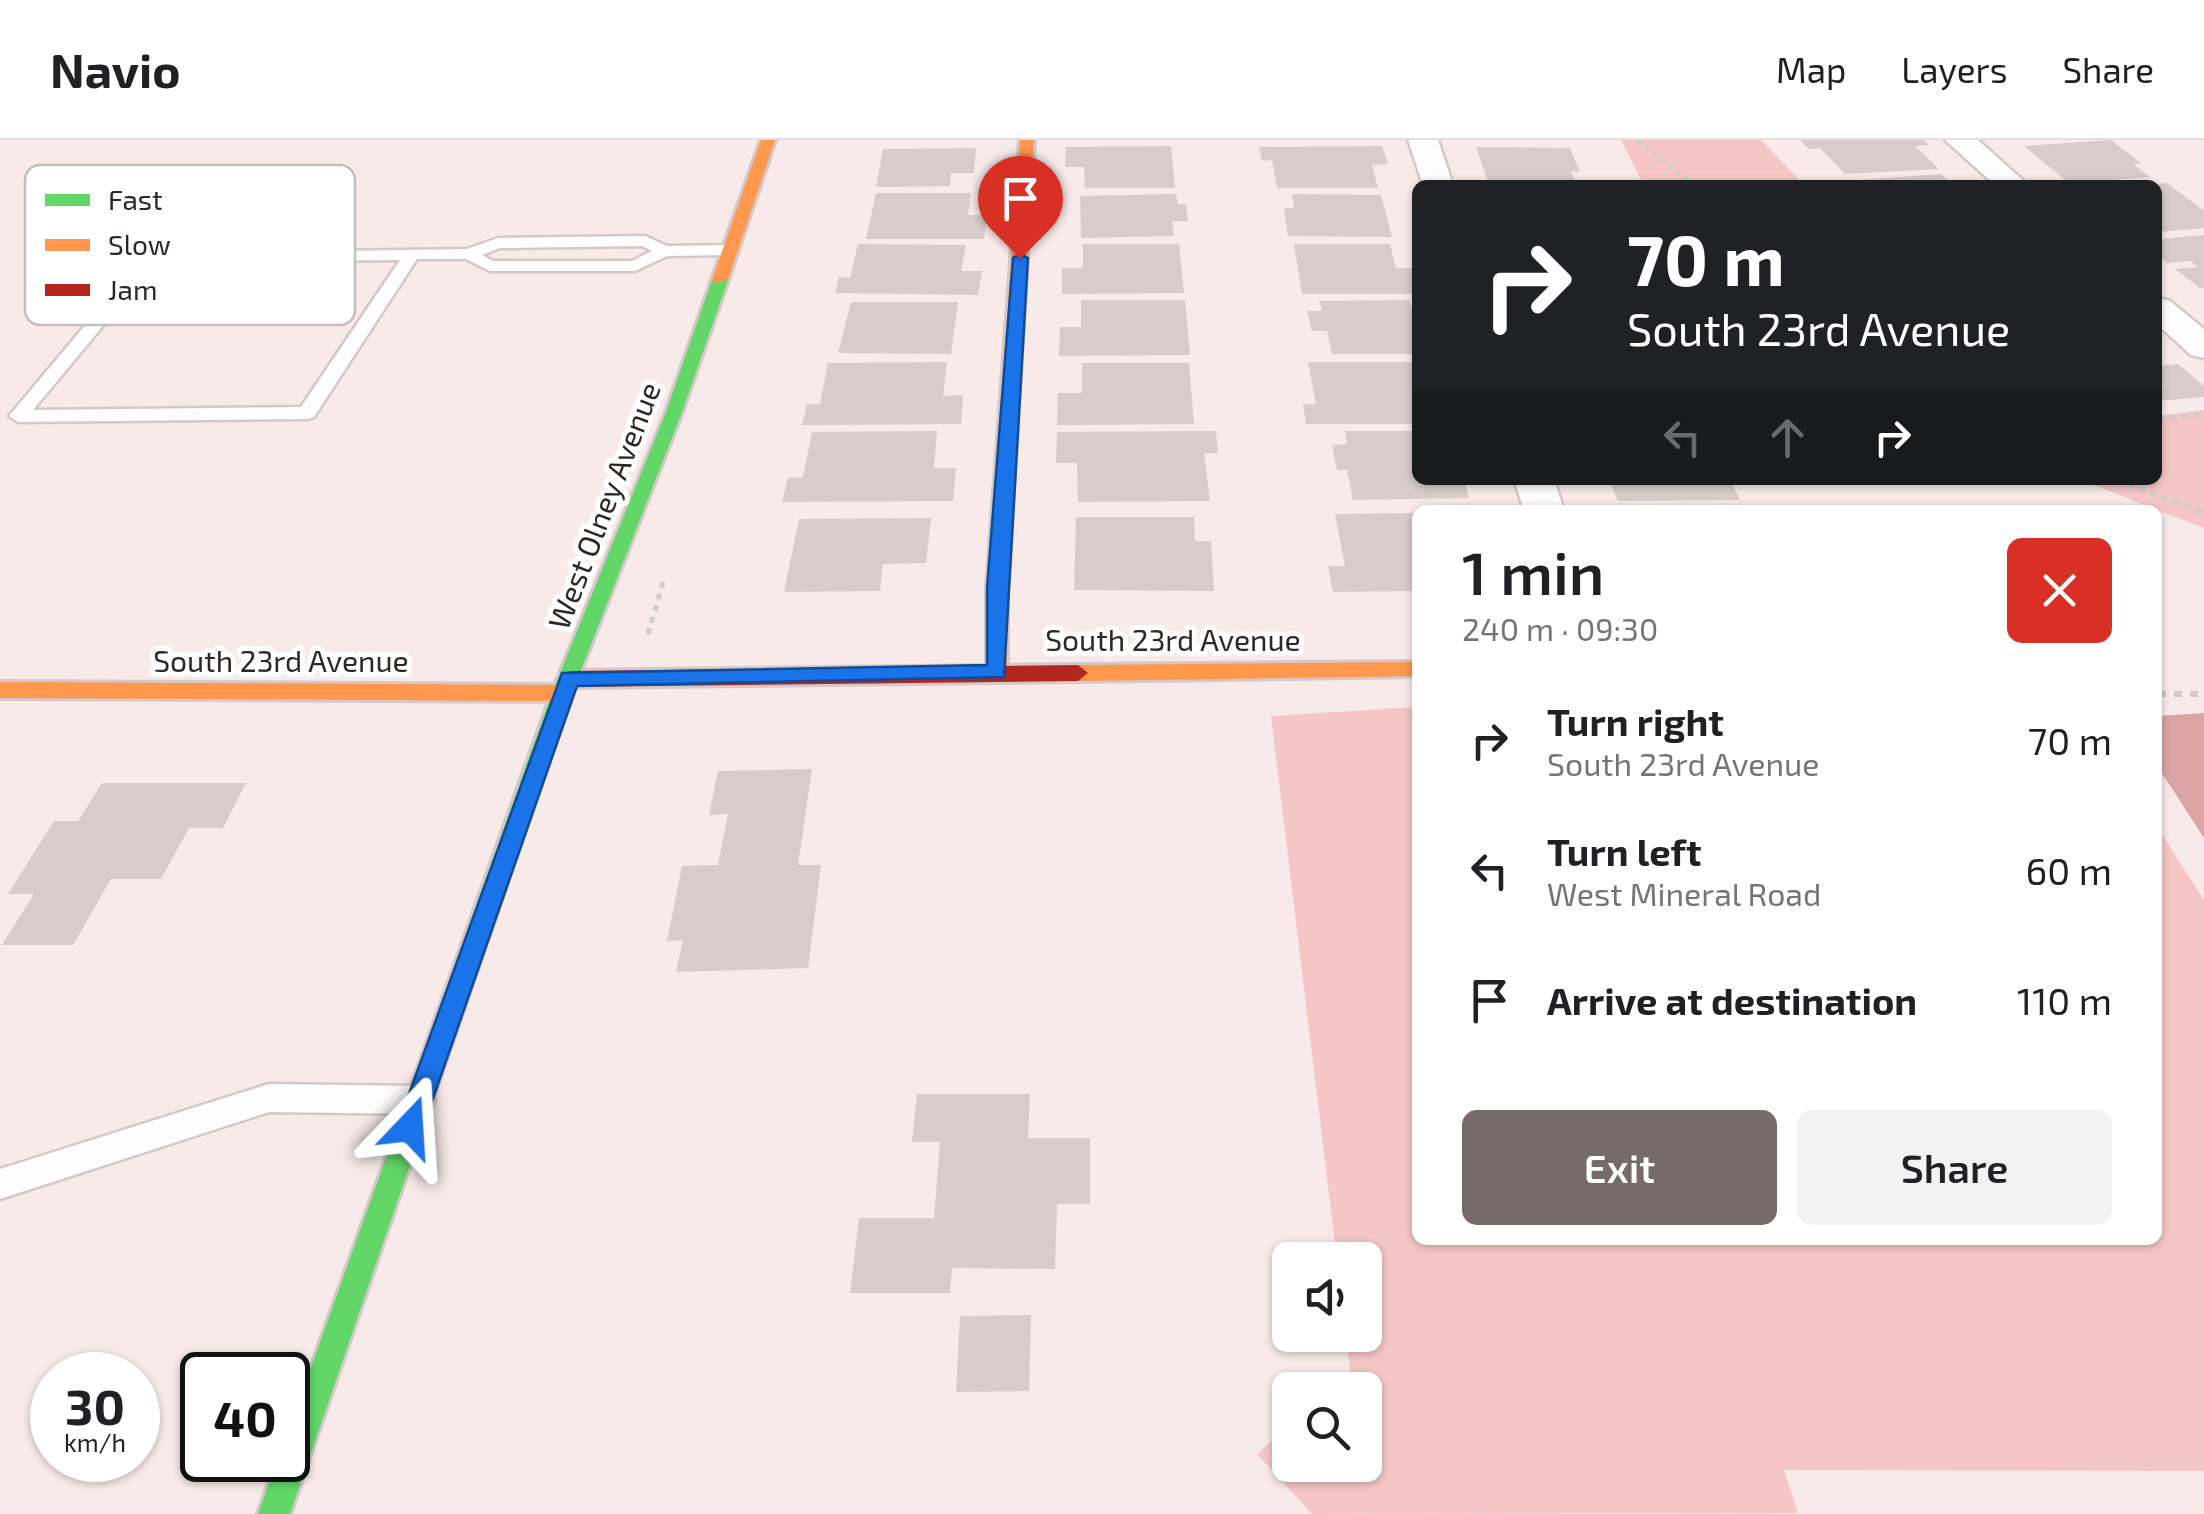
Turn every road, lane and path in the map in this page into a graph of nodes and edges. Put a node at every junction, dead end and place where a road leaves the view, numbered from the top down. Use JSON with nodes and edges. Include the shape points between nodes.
{"nodes":[{"id":1,"x":768,"y":140,"type":"edge"},
{"id":2,"x":1027,"y":140,"type":"edge"},
{"id":3,"x":1423,"y":140,"type":"edge"},
{"id":4,"x":1637,"y":140,"type":"edge"},
{"id":5,"x":1960,"y":140,"type":"edge"},
{"id":6,"x":1436,"y":180,"type":"edge"},
{"id":7,"x":1688,"y":180,"type":"edge"},
{"id":8,"x":2007,"y":180,"type":"edge"},
{"id":9,"x":568,"y":242,"type":"junction"},
{"id":10,"x":730,"y":250,"type":"junction"},
{"id":11,"x":664,"y":252,"type":"junction"},
{"id":12,"x":412,"y":254,"type":"junction"},
{"id":13,"x":469,"y":254,"type":"junction"},
{"id":14,"x":355,"y":255,"type":"edge"},
{"id":15,"x":558,"y":266,"type":"junction"},
{"id":16,"x":2162,"y":311,"type":"edge"},
{"id":17,"x":94,"y":325,"type":"edge"},
{"id":18,"x":2204,"y":348,"type":"edge"},
{"id":19,"x":2204,"y":414,"type":"edge"},
{"id":20,"x":2162,"y":418,"type":"edge"},
{"id":21,"x":2131,"y":485,"type":"edge"},
{"id":22,"x":2204,"y":513,"type":"edge"},
{"id":23,"x":1412,"y":669,"type":"edge"},
{"id":24,"x":997,"y":672,"type":"junction"},
{"id":25,"x":566,"y":686,"type":"junction"},
{"id":26,"x":0,"y":690,"type":"edge"},
{"id":27,"x":2162,"y":694,"type":"edge"},
{"id":28,"x":2204,"y":694,"type":"edge"},
{"id":29,"x":420,"y":1100,"type":"junction"},
{"id":30,"x":0,"y":1184,"type":"edge"},
{"id":31,"x":274,"y":1514,"type":"edge"}],
"edges":[{"from":1,"to":10,"type":"street","name":"West Olney Avenue"},
{"from":2,"to":24,"type":"street"},
{"from":3,"to":6,"type":"street"},
{"from":4,"to":7,"type":"path"},
{"from":5,"to":8,"type":"street"},
{"from":9,"to":11,"type":"lane","via":[[645,241]]},
{"from":9,"to":13,"type":"lane","via":[[498,243]]},
{"from":9,"to":15,"type":"lane"},
{"from":10,"to":11,"type":"lane"},
{"from":10,"to":25,"type":"street","name":"West Olney Avenue"},
{"from":11,"to":15,"type":"lane","via":[[635,266]]},
{"from":12,"to":13,"type":"lane"},
{"from":12,"to":14,"type":"lane"},
{"from":12,"to":17,"type":"lane","via":[[306,413],[18,416]]},
{"from":13,"to":15,"type":"lane","via":[[490,266]]},
{"from":16,"to":18,"type":"street"},
{"from":19,"to":20,"type":"path"},
{"from":21,"to":22,"type":"path"},
{"from":23,"to":24,"type":"street","name":"South 23rd Avenue"},
{"from":24,"to":25,"type":"street","name":"South 23rd Avenue"},
{"from":25,"to":26,"type":"street","name":"South 23rd Avenue"},
{"from":25,"to":29,"type":"street","name":"West Olney Avenue"},
{"from":27,"to":28,"type":"path"},
{"from":29,"to":30,"type":"lane","via":[[269,1098]]},
{"from":29,"to":31,"type":"street","name":"West Olney Avenue"}]}
